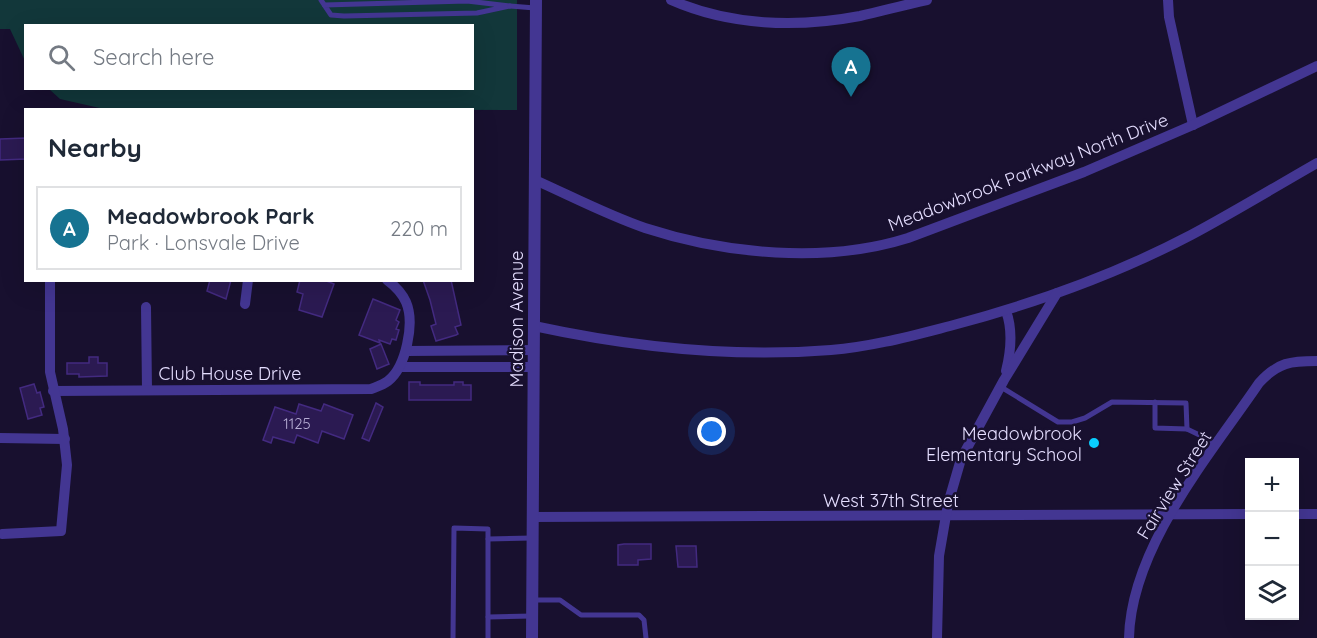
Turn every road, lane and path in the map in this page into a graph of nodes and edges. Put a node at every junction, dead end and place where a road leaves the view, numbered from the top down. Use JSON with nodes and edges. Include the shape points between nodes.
{"nodes":[{"id":1,"x":671,"y":0,"type":"edge"},
{"id":2,"x":927,"y":0,"type":"edge"},
{"id":3,"x":1168,"y":0,"type":"edge"},
{"id":4,"x":323,"y":2,"type":"edge"},
{"id":5,"x":536,"y":4,"type":"edge"},
{"id":6,"x":510,"y":6,"type":"junction"},
{"id":7,"x":1317,"y":66,"type":"edge"},
{"id":8,"x":1193,"y":124,"type":"junction"},
{"id":9,"x":1317,"y":163,"type":"edge"},
{"id":10,"x":535,"y":180,"type":"junction"},
{"id":11,"x":50,"y":282,"type":"edge"},
{"id":12,"x":248,"y":282,"type":"edge"},
{"id":13,"x":389,"y":282,"type":"edge"},
{"id":14,"x":1057,"y":293,"type":"junction"},
{"id":15,"x":245,"y":304,"type":"dead end"},
{"id":16,"x":146,"y":307,"type":"dead end"},
{"id":17,"x":1006,"y":311,"type":"junction"},
{"id":18,"x":534,"y":326,"type":"junction"},
{"id":19,"x":534,"y":350,"type":"junction"},
{"id":20,"x":406,"y":351,"type":"junction"},
{"id":21,"x":1317,"y":361,"type":"edge"},
{"id":22,"x":400,"y":367,"type":"junction"},
{"id":23,"x":534,"y":367,"type":"junction"},
{"id":24,"x":1002,"y":384,"type":"junction"},
{"id":25,"x":147,"y":390,"type":"junction"},
{"id":26,"x":53,"y":391,"type":"junction"},
{"id":27,"x":1155,"y":402,"type":"junction"},
{"id":28,"x":1187,"y":429,"type":"junction"},
{"id":29,"x":0,"y":438,"type":"edge"},
{"id":30,"x":65,"y":439,"type":"junction"},
{"id":31,"x":1218,"y":443,"type":"junction"},
{"id":32,"x":1245,"y":514,"type":"edge"},
{"id":33,"x":1299,"y":514,"type":"edge"},
{"id":34,"x":1317,"y":514,"type":"edge"},
{"id":35,"x":1172,"y":515,"type":"junction"},
{"id":36,"x":946,"y":516,"type":"junction"},
{"id":37,"x":532,"y":518,"type":"junction"},
{"id":38,"x":2,"y":534,"type":"dead end"},
{"id":39,"x":532,"y":538,"type":"junction"},
{"id":40,"x":488,"y":539,"type":"junction"},
{"id":41,"x":532,"y":600,"type":"junction"},
{"id":42,"x":532,"y":616,"type":"junction"},
{"id":43,"x":488,"y":617,"type":"junction"},
{"id":44,"x":453,"y":638,"type":"edge"},
{"id":45,"x":488,"y":638,"type":"edge"},
{"id":46,"x":532,"y":638,"type":"edge"},
{"id":47,"x":646,"y":638,"type":"edge"},
{"id":48,"x":937,"y":638,"type":"edge"},
{"id":49,"x":1130,"y":638,"type":"edge"}],
"edges":[{"from":1,"to":2,"type":"street","via":[[727,17],[778,24],[859,16]]},
{"from":3,"to":8,"type":"street"},
{"from":4,"to":6,"type":"lane","via":[[467,1]]},
{"from":4,"to":6,"type":"lane","via":[[331,15],[344,16],[477,13]]},
{"from":5,"to":6,"type":"lane"},
{"from":5,"to":10,"type":"street","name":"Madison Avenue"},
{"from":7,"to":8,"type":"street","name":"Meadowbrook Parkway North Drive"},
{"from":8,"to":10,"type":"street","name":"Meadowbrook Parkway North Drive","via":[[1084,171],[908,238],[854,250],[766,252],[692,241],[606,213]]},
{"from":9,"to":14,"type":"street","via":[[1190,236]]},
{"from":10,"to":18,"type":"street","name":"Madison Avenue"},
{"from":11,"to":26,"type":"street"},
{"from":12,"to":15,"type":"street"},
{"from":13,"to":20,"type":"street","name":"Club House Drive","via":[[406,301]]},
{"from":14,"to":17,"type":"street"},
{"from":14,"to":24,"type":"street"},
{"from":16,"to":25,"type":"street"},
{"from":17,"to":18,"type":"street","via":[[901,339],[832,350],[776,352],[697,351]]},
{"from":17,"to":24,"type":"street","via":[[1011,338]]},
{"from":18,"to":19,"type":"street","name":"Madison Avenue"},
{"from":19,"to":20,"type":"street"},
{"from":19,"to":23,"type":"street","name":"Madison Avenue"},
{"from":20,"to":22,"type":"street","name":"Club House Drive"},
{"from":21,"to":31,"type":"street","name":"Fairview Street","via":[[1292,362],[1268,373]]},
{"from":22,"to":23,"type":"street"},
{"from":22,"to":25,"type":"street","name":"Club House Drive","via":[[388,381],[371,389]]},
{"from":23,"to":37,"type":"street","name":"Madison Avenue"},
{"from":24,"to":27,"type":"lane","via":[[1058,422],[1085,418],[1112,402]]},
{"from":24,"to":36,"type":"street","via":[[961,459]]},
{"from":25,"to":26,"type":"street","name":"Club House Drive"},
{"from":26,"to":30,"type":"street"},
{"from":27,"to":28,"type":"lane","via":[[1186,403]]},
{"from":27,"to":28,"type":"lane","via":[[1155,428]]},
{"from":28,"to":31,"type":"lane"},
{"from":29,"to":30,"type":"street"},
{"from":30,"to":38,"type":"street","via":[[67,465],[61,531]]},
{"from":31,"to":35,"type":"street","name":"Fairview Street"},
{"from":32,"to":35,"type":"street","name":"West 37th Street"},
{"from":33,"to":34,"type":"street"},
{"from":35,"to":36,"type":"street","name":"West 37th Street"},
{"from":35,"to":49,"type":"street","name":"Fairview Street","via":[[1152,548],[1136,591]]},
{"from":36,"to":37,"type":"street","name":"West 37th Street"},
{"from":36,"to":48,"type":"street","via":[[939,556]]},
{"from":37,"to":39,"type":"street","name":"Madison Avenue"},
{"from":39,"to":40,"type":"lane"},
{"from":39,"to":41,"type":"street","name":"Madison Avenue"},
{"from":40,"to":43,"type":"lane"},
{"from":40,"to":44,"type":"lane","via":[[488,529],[454,528]]},
{"from":41,"to":42,"type":"street","name":"Madison Avenue"},
{"from":41,"to":47,"type":"lane","via":[[560,600],[581,615],[639,615],[644,620]]},
{"from":42,"to":43,"type":"lane"},
{"from":42,"to":46,"type":"street","name":"Madison Avenue"},
{"from":43,"to":45,"type":"lane"}]}
